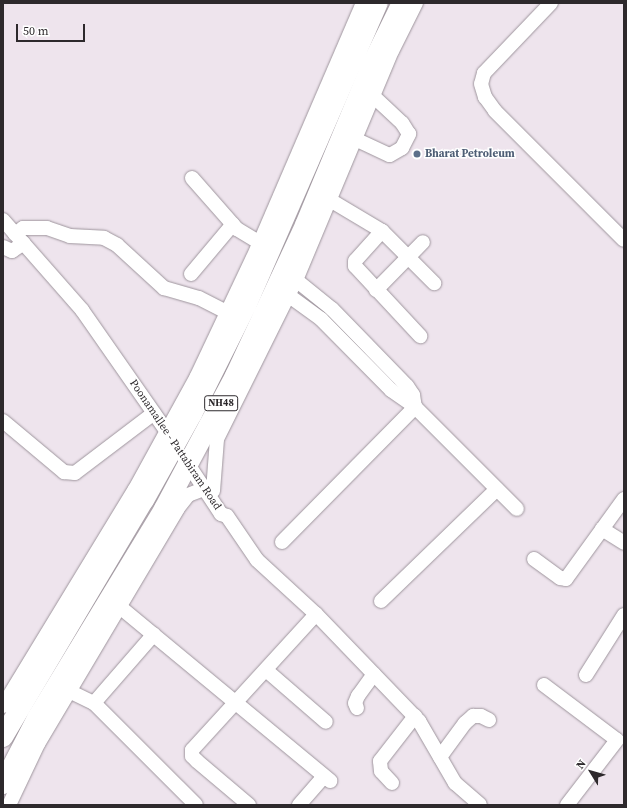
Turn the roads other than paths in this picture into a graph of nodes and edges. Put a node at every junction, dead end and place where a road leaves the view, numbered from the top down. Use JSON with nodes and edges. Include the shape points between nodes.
{"nodes":[{"id":1,"x":363,"y":3,"type":"edge"},
{"id":2,"x":378,"y":3,"type":"edge"},
{"id":3,"x":402,"y":3,"type":"edge"},
{"id":4,"x":416,"y":3,"type":"edge"},
{"id":5,"x":551,"y":3,"type":"edge"},
{"id":6,"x":373,"y":96,"type":"junction"},
{"id":7,"x":355,"y":140,"type":"junction"},
{"id":8,"x":192,"y":178,"type":"dead end"},
{"id":9,"x":330,"y":200,"type":"junction"},
{"id":10,"x":3,"y":220,"type":"edge"},
{"id":11,"x":233,"y":224,"type":"junction"},
{"id":12,"x":382,"y":231,"type":"junction"},
{"id":13,"x":19,"y":238,"type":"junction"},
{"id":14,"x":624,"y":240,"type":"edge"},
{"id":15,"x":423,"y":242,"type":"dead end"},
{"id":16,"x":260,"y":243,"type":"junction"},
{"id":17,"x":3,"y":247,"type":"edge"},
{"id":18,"x":408,"y":257,"type":"junction"},
{"id":19,"x":191,"y":274,"type":"dead end"},
{"id":20,"x":296,"y":280,"type":"junction"},
{"id":21,"x":434,"y":283,"type":"dead end"},
{"id":22,"x":376,"y":290,"type":"junction"},
{"id":23,"x":288,"y":295,"type":"junction"},
{"id":24,"x":228,"y":313,"type":"junction"},
{"id":25,"x":420,"y":336,"type":"dead end"},
{"id":26,"x":415,"y":407,"type":"junction"},
{"id":27,"x":3,"y":422,"type":"edge"},
{"id":28,"x":167,"y":429,"type":"junction"},
{"id":29,"x":190,"y":462,"type":"junction"},
{"id":30,"x":497,"y":489,"type":"junction"},
{"id":31,"x":209,"y":490,"type":"junction"},
{"id":32,"x":179,"y":496,"type":"junction"},
{"id":33,"x":624,"y":499,"type":"edge"},
{"id":34,"x":517,"y":509,"type":"dead end"},
{"id":35,"x":602,"y":529,"type":"junction"},
{"id":36,"x":282,"y":542,"type":"dead end"},
{"id":37,"x":624,"y":543,"type":"edge"},
{"id":38,"x":534,"y":559,"type":"dead end"},
{"id":39,"x":381,"y":601,"type":"dead end"},
{"id":40,"x":120,"y":607,"type":"junction"},
{"id":41,"x":316,"y":614,"type":"junction"},
{"id":42,"x":624,"y":615,"type":"edge"},
{"id":43,"x":154,"y":634,"type":"junction"},
{"id":44,"x":266,"y":670,"type":"junction"},
{"id":45,"x":374,"y":674,"type":"junction"},
{"id":46,"x":586,"y":675,"type":"dead end"},
{"id":47,"x":544,"y":685,"type":"dead end"},
{"id":48,"x":69,"y":691,"type":"junction"},
{"id":49,"x":236,"y":702,"type":"junction"},
{"id":50,"x":94,"y":703,"type":"junction"},
{"id":51,"x":3,"y":706,"type":"edge"},
{"id":52,"x":357,"y":708,"type":"dead end"},
{"id":53,"x":415,"y":716,"type":"junction"},
{"id":54,"x":489,"y":720,"type":"dead end"},
{"id":55,"x":326,"y":722,"type":"dead end"},
{"id":56,"x":3,"y":737,"type":"edge"},
{"id":57,"x":440,"y":757,"type":"junction"},
{"id":58,"x":392,"y":783,"type":"dead end"},
{"id":59,"x":3,"y":784,"type":"edge"},
{"id":60,"x":9,"y":805,"type":"edge"},
{"id":61,"x":196,"y":805,"type":"edge"},
{"id":62,"x":249,"y":805,"type":"edge"},
{"id":63,"x":299,"y":805,"type":"edge"},
{"id":64,"x":480,"y":805,"type":"edge"},
{"id":65,"x":567,"y":805,"type":"edge"}],
"edges":[{"from":1,"to":16,"type":"street"},
{"from":2,"to":28,"type":"highway","number":"NH48","via":[[246,306]]},
{"from":3,"to":29,"type":"highway","number":"NH48","via":[[381,43],[266,313]]},
{"from":4,"to":6,"type":"street"},
{"from":5,"to":14,"type":"street","via":[[484,73],[481,84],[484,97]]},
{"from":6,"to":7,"type":"street"},
{"from":6,"to":7,"type":"street","via":[[402,122],[409,134],[402,148],[390,155]]},
{"from":7,"to":9,"type":"street"},
{"from":8,"to":11,"type":"street"},
{"from":9,"to":12,"type":"street"},
{"from":9,"to":20,"type":"street"},
{"from":10,"to":13,"type":"street","name":"Poonamallee - Pattabiram Road"},
{"from":11,"to":16,"type":"street"},
{"from":11,"to":19,"type":"street"},
{"from":12,"to":18,"type":"street"},
{"from":12,"to":22,"type":"street","via":[[354,263]]},
{"from":13,"to":17,"type":"street","via":[[12,251]]},
{"from":13,"to":24,"type":"street","via":[[23,228],[47,228],[70,236],[104,238],[117,245],[164,288],[199,298]]},
{"from":13,"to":28,"type":"street","name":"Poonamallee - Pattabiram Road","via":[[82,310]]},
{"from":15,"to":18,"type":"street"},
{"from":16,"to":24,"type":"street"},
{"from":18,"to":21,"type":"street"},
{"from":18,"to":22,"type":"street"},
{"from":20,"to":23,"type":"street"},
{"from":20,"to":26,"type":"street","via":[[332,309],[407,386],[413,395]]},
{"from":22,"to":25,"type":"street"},
{"from":23,"to":26,"type":"street","via":[[321,319],[391,390]]},
{"from":23,"to":31,"type":"street","via":[[216,439]]},
{"from":24,"to":28,"type":"street"},
{"from":26,"to":30,"type":"street"},
{"from":26,"to":36,"type":"street"},
{"from":27,"to":28,"type":"street","via":[[64,472],[74,473]]},
{"from":28,"to":29,"type":"street","name":"Poonamallee - Pattabiram Road"},
{"from":28,"to":51,"type":"street"},
{"from":28,"to":56,"type":"highway","number":"NH48"},
{"from":29,"to":31,"type":"street","name":"Poonamallee - Pattabiram Road"},
{"from":29,"to":32,"type":"highway","number":"NH48"},
{"from":30,"to":34,"type":"street"},
{"from":30,"to":39,"type":"street"},
{"from":31,"to":32,"type":"street"},
{"from":31,"to":41,"type":"street","name":"Poonamallee - Pattabiram Road","via":[[226,510],[227,516],[257,560]]},
{"from":32,"to":40,"type":"street"},
{"from":32,"to":59,"type":"highway","number":"NH48","via":[[37,718]]},
{"from":33,"to":35,"type":"street"},
{"from":35,"to":37,"type":"street"},
{"from":35,"to":38,"type":"street","via":[[566,579],[560,578]]},
{"from":40,"to":43,"type":"street"},
{"from":40,"to":48,"type":"street"},
{"from":41,"to":44,"type":"street"},
{"from":41,"to":45,"type":"street","name":"Poonamallee - Pattabiram Road"},
{"from":42,"to":46,"type":"street"},
{"from":43,"to":49,"type":"street"},
{"from":43,"to":50,"type":"street"},
{"from":44,"to":49,"type":"street"},
{"from":44,"to":55,"type":"street"},
{"from":45,"to":52,"type":"street","via":[[358,696],[355,703]]},
{"from":45,"to":53,"type":"street","name":"Poonamallee - Pattabiram Road"},
{"from":47,"to":65,"type":"street","via":[[617,740]]},
{"from":48,"to":50,"type":"street"},
{"from":48,"to":60,"type":"street","via":[[38,744]]},
{"from":49,"to":62,"type":"street","via":[[196,745],[192,756]]},
{"from":49,"to":63,"type":"street","via":[[327,779]]},
{"from":50,"to":61,"type":"street"},
{"from":53,"to":57,"type":"street","name":"Poonamallee - Pattabiram Road"},
{"from":53,"to":58,"type":"street","via":[[380,761],[381,771]]},
{"from":54,"to":57,"type":"street","via":[[473,716],[464,723]]},
{"from":57,"to":64,"type":"street","name":"Poonamallee - Pattabiram Road","via":[[455,782]]}]}
